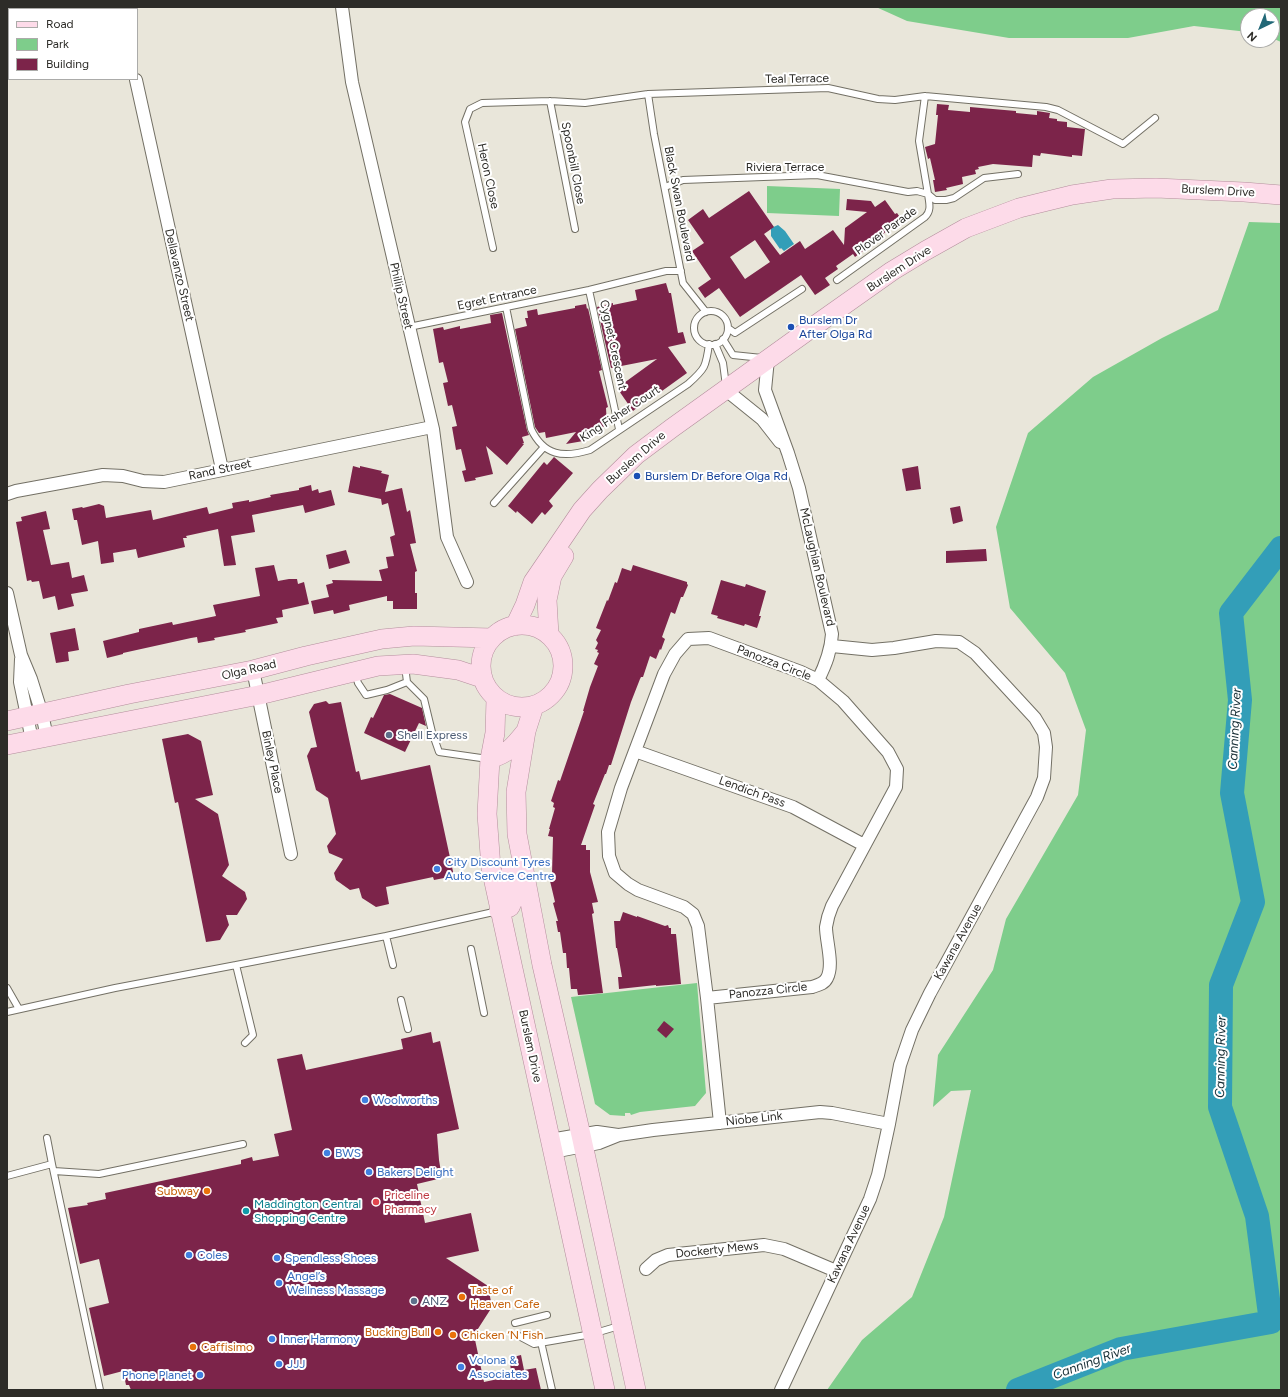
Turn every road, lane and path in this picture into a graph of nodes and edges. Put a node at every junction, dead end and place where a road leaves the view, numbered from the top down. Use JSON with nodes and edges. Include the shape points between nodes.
{"nodes":[{"id":1,"x":342,"y":7,"type":"edge"},
{"id":2,"x":136,"y":80,"type":"edge"},
{"id":3,"x":648,"y":94,"type":"junction"},
{"id":4,"x":925,"y":96,"type":"junction"},
{"id":5,"x":550,"y":101,"type":"junction"},
{"id":6,"x":470,"y":109,"type":"joint"},
{"id":7,"x":1155,"y":118,"type":"dead end"},
{"id":8,"x":1018,"y":174,"type":"dead end"},
{"id":9,"x":665,"y":187,"type":"junction"},
{"id":10,"x":928,"y":194,"type":"junction"},
{"id":11,"x":1281,"y":195,"type":"edge"},
{"id":12,"x":575,"y":229,"type":"dead end"},
{"id":13,"x":493,"y":248,"type":"dead end"},
{"id":14,"x":681,"y":271,"type":"junction"},
{"id":15,"x":837,"y":280,"type":"dead end"},
{"id":16,"x":802,"y":289,"type":"dead end"},
{"id":17,"x":589,"y":290,"type":"junction"},
{"id":18,"x":506,"y":307,"type":"junction"},
{"id":19,"x":706,"y":312,"type":"junction"},
{"id":20,"x":409,"y":327,"type":"junction"},
{"id":21,"x":728,"y":328,"type":"junction"},
{"id":22,"x":723,"y":339,"type":"junction"},
{"id":23,"x":712,"y":344,"type":"junction"},
{"id":24,"x":768,"y":359,"type":"junction"},
{"id":25,"x":726,"y":390,"type":"junction"},
{"id":26,"x":432,"y":427,"type":"junction"},
{"id":27,"x":619,"y":429,"type":"junction"},
{"id":28,"x":544,"y":447,"type":"junction"},
{"id":29,"x":788,"y":453,"type":"junction"},
{"id":30,"x":222,"y":469,"type":"junction"},
{"id":31,"x":7,"y":494,"type":"edge"},
{"id":32,"x":494,"y":503,"type":"dead end"},
{"id":33,"x":582,"y":510,"type":"junction"},
{"id":34,"x":467,"y":582,"type":"dead end"},
{"id":35,"x":7,"y":593,"type":"edge"},
{"id":36,"x":515,"y":626,"type":"junction"},
{"id":37,"x":549,"y":635,"type":"junction"},
{"id":38,"x":492,"y":638,"type":"junction"},
{"id":39,"x":832,"y":646,"type":"junction"},
{"id":40,"x":306,"y":656,"type":"junction"},
{"id":41,"x":253,"y":670,"type":"junction"},
{"id":42,"x":402,"y":670,"type":"junction"},
{"id":43,"x":354,"y":672,"type":"junction"},
{"id":44,"x":482,"y":678,"type":"junction"},
{"id":45,"x":818,"y":680,"type":"junction"},
{"id":46,"x":259,"y":695,"type":"junction"},
{"id":47,"x":496,"y":699,"type":"junction"},
{"id":48,"x":534,"y":706,"type":"junction"},
{"id":49,"x":34,"y":715,"type":"junction"},
{"id":50,"x":7,"y":721,"type":"edge"},
{"id":51,"x":526,"y":731,"type":"junction"},
{"id":52,"x":40,"y":738,"type":"junction"},
{"id":53,"x":7,"y":745,"type":"edge"},
{"id":54,"x":635,"y":751,"type":"junction"},
{"id":55,"x":490,"y":759,"type":"junction"},
{"id":56,"x":516,"y":792,"type":"junction"},
{"id":57,"x":864,"y":845,"type":"junction"},
{"id":58,"x":291,"y":854,"type":"dead end"},
{"id":59,"x":500,"y":911,"type":"junction"},
{"id":60,"x":386,"y":936,"type":"junction"},
{"id":61,"x":471,"y":949,"type":"dead end"},
{"id":62,"x":236,"y":965,"type":"junction"},
{"id":63,"x":393,"y":965,"type":"dead end"},
{"id":64,"x":7,"y":988,"type":"edge"},
{"id":65,"x":707,"y":998,"type":"junction"},
{"id":66,"x":400,"y":1000,"type":"dead end"},
{"id":67,"x":19,"y":1009,"type":"junction"},
{"id":68,"x":7,"y":1012,"type":"edge"},
{"id":69,"x":484,"y":1013,"type":"dead end"},
{"id":70,"x":408,"y":1029,"type":"dead end"},
{"id":71,"x":245,"y":1043,"type":"dead end"},
{"id":72,"x":720,"y":1123,"type":"junction"},
{"id":73,"x":889,"y":1124,"type":"junction"},
{"id":74,"x":47,"y":1138,"type":"dead end"},
{"id":75,"x":583,"y":1141,"type":"junction"},
{"id":76,"x":243,"y":1144,"type":"dead end"},
{"id":77,"x":551,"y":1146,"type":"junction"},
{"id":78,"x":53,"y":1168,"type":"junction"},
{"id":79,"x":7,"y":1176,"type":"edge"},
{"id":80,"x":646,"y":1269,"type":"dead end"},
{"id":81,"x":836,"y":1271,"type":"junction"},
{"id":82,"x":547,"y":1315,"type":"dead end"},
{"id":83,"x":515,"y":1324,"type":"dead end"},
{"id":84,"x":623,"y":1326,"type":"junction"},
{"id":85,"x":592,"y":1334,"type":"junction"},
{"id":86,"x":517,"y":1335,"type":"dead end"},
{"id":87,"x":541,"y":1342,"type":"junction"},
{"id":88,"x":100,"y":1390,"type":"edge"},
{"id":89,"x":552,"y":1390,"type":"edge"},
{"id":90,"x":605,"y":1390,"type":"edge"},
{"id":91,"x":636,"y":1390,"type":"edge"},
{"id":92,"x":781,"y":1390,"type":"edge"}],
"edges":[{"from":1,"to":20,"type":"street","name":"Phillip Street","via":[[352,82]]},
{"from":2,"to":30,"type":"street","name":"Dellavanzo Street"},
{"from":3,"to":4,"type":"lane","name":"Teal Terrace","via":[[828,88],[878,99],[895,100]]},
{"from":3,"to":5,"type":"lane","name":"Teal Terrace","via":[[585,103]]},
{"from":3,"to":9,"type":"lane","name":"Black Swan Boulevard"},
{"from":4,"to":7,"type":"lane","name":"Teal Terrace","via":[[1046,107],[1058,110],[1123,144]]},
{"from":4,"to":10,"type":"lane","via":[[919,142]]},
{"from":5,"to":6,"type":"lane","name":"Teal Terrace","via":[[482,103]]},
{"from":5,"to":12,"type":"lane","name":"Spoonbill Close"},
{"from":6,"to":13,"type":"lane","name":"Heron Close","via":[[465,122]]},
{"from":8,"to":10,"type":"lane","via":[[984,178],[954,198],[946,200],[935,200]]},
{"from":9,"to":10,"type":"lane","name":"Riviera Terrace","via":[[683,180],[817,175]]},
{"from":9,"to":14,"type":"lane","name":"Black Swan Boulevard"},
{"from":10,"to":15,"type":"lane","name":"Plover Parade","via":[[930,213]]},
{"from":11,"to":24,"type":"main road","name":"Burslem Drive","via":[[1172,188],[1112,189],[1072,195],[1019,208],[966,228],[892,271]]},
{"from":14,"to":17,"type":"lane","name":"Egret Entrance","via":[[666,271]]},
{"from":14,"to":19,"type":"lane","name":"Black Swan Boulevard","via":[[683,283]]},
{"from":16,"to":21,"type":"lane","via":[[735,333]]},
{"from":17,"to":18,"type":"lane","name":"Egret Entrance"},
{"from":17,"to":27,"type":"lane","name":"Cygnet Crescent"},
{"from":18,"to":20,"type":"lane","name":"Egret Entrance"},
{"from":18,"to":28,"type":"lane","via":[[531,429]]},
{"from":19,"to":21,"type":"lane","via":[[721,314]]},
{"from":19,"to":23,"type":"lane","via":[[697,318],[694,324],[695,335]]},
{"from":20,"to":26,"type":"street","name":"Phillip Street"},
{"from":21,"to":22,"type":"lane"},
{"from":22,"to":23,"type":"lane"},
{"from":22,"to":24,"type":"lane","via":[[733,355]]},
{"from":23,"to":25,"type":"lane","via":[[723,363]]},
{"from":23,"to":27,"type":"lane","name":"King Fisher Court","via":[[701,373]]},
{"from":24,"to":25,"type":"main road","name":"Burslem Drive"},
{"from":24,"to":29,"type":"street","name":"McLaughlan Boulevard","via":[[765,390]]},
{"from":25,"to":29,"type":"street","name":"McLaughlan Boulevard","via":[[762,419]]},
{"from":25,"to":33,"type":"main road","name":"Burslem Drive","via":[[636,455]]},
{"from":26,"to":30,"type":"street","name":"Rand Street"},
{"from":26,"to":34,"type":"street","name":"Phillip Street","via":[[447,537]]},
{"from":27,"to":28,"type":"lane","name":"King Fisher Court","via":[[590,450],[575,454],[560,454]]},
{"from":28,"to":32,"type":"lane"},
{"from":29,"to":39,"type":"street","name":"McLaughlan Boulevard","via":[[799,488],[829,619]]},
{"from":30,"to":31,"type":"street","name":"Rand Street","via":[[164,482],[104,475],[16,490]]},
{"from":33,"to":36,"type":"main road","name":"Burslem Drive","via":[[533,582]]},
{"from":33,"to":37,"type":"main road","name":"Burslem Drive","via":[[571,542],[552,576],[547,600]]},
{"from":35,"to":49,"type":"street","via":[[21,655],[20,682]]},
{"from":36,"to":37,"type":"main road","via":[[527,625]]},
{"from":36,"to":38,"type":"main road","via":[[506,628]]},
{"from":37,"to":48,"type":"main road","via":[[562,656],[563,669],[554,692]]},
{"from":38,"to":40,"type":"main road","name":"Olga Road","via":[[382,639]]},
{"from":38,"to":44,"type":"main road","via":[[485,647],[482,657]]},
{"from":39,"to":45,"type":"street","name":"McLaughlan Boulevard"},
{"from":39,"to":73,"type":"street","name":"Kawana Avenue","via":[[872,650],[936,641],[958,642],[975,652],[1035,718],[1044,733],[1046,747],[1044,778],[1037,797],[912,1030],[900,1065]]},
{"from":40,"to":41,"type":"main road","name":"Olga Road"},
{"from":40,"to":42,"type":"main road","via":[[378,651],[393,658]]},
{"from":41,"to":46,"type":"street","name":"Binley Place"},
{"from":41,"to":49,"type":"main road","name":"Olga Road"},
{"from":42,"to":43,"type":"main road","via":[[378,666]]},
{"from":42,"to":43,"type":"lane","via":[[387,690],[366,695]]},
{"from":42,"to":44,"type":"main road","via":[[413,664],[458,670]]},
{"from":42,"to":55,"type":"lane","via":[[424,699],[439,752]]},
{"from":43,"to":46,"type":"main road"},
{"from":44,"to":47,"type":"main road"},
{"from":45,"to":54,"type":"street","name":"Panozza Circle","via":[[709,638],[688,639],[675,654],[664,674]]},
{"from":45,"to":57,"type":"street","name":"Panozza Circle","via":[[842,701],[888,752],[897,769],[896,786]]},
{"from":46,"to":52,"type":"main road"},
{"from":46,"to":58,"type":"street","name":"Binley Place"},
{"from":47,"to":48,"type":"main road","via":[[521,708]]},
{"from":47,"to":55,"type":"main road","name":"Burslem Drive","via":[[495,733]]},
{"from":48,"to":51,"type":"main road"},
{"from":49,"to":50,"type":"main road","name":"Olga Road"},
{"from":49,"to":52,"type":"street"},
{"from":51,"to":55,"type":"main road","via":[[514,747]]},
{"from":51,"to":56,"type":"main road"},
{"from":52,"to":53,"type":"main road"},
{"from":54,"to":57,"type":"street","name":"Lendich Pass","via":[[793,807]]},
{"from":54,"to":65,"type":"street","name":"Panozza Circle","via":[[608,832],[609,856],[615,873],[630,885],[684,907],[692,914],[698,926]]},
{"from":55,"to":59,"type":"main road","name":"Burslem Drive","via":[[488,814],[491,868]]},
{"from":56,"to":59,"type":"main road","via":[[507,818],[507,849],[516,894],[510,907]]},
{"from":56,"to":75,"type":"main road","via":[[517,834],[542,965]]},
{"from":57,"to":65,"type":"street","name":"Panozza Circle","via":[[828,917],[826,928],[830,968],[828,978],[823,984]]},
{"from":59,"to":60,"type":"lane"},
{"from":59,"to":77,"type":"main road","name":"Burslem Drive"},
{"from":60,"to":62,"type":"lane"},
{"from":60,"to":63,"type":"lane"},
{"from":61,"to":69,"type":"lane"},
{"from":62,"to":67,"type":"lane"},
{"from":62,"to":71,"type":"lane","via":[[253,1035]]},
{"from":64,"to":67,"type":"lane"},
{"from":65,"to":72,"type":"street","name":"Panozza Circle"},
{"from":66,"to":70,"type":"lane"},
{"from":67,"to":68,"type":"lane"},
{"from":72,"to":73,"type":"street","name":"Niobe Link","via":[[820,1112]]},
{"from":72,"to":75,"type":"street","name":"Niobe Link","via":[[619,1135],[596,1132]]},
{"from":73,"to":81,"type":"street","name":"Kawana Avenue","via":[[870,1199]]},
{"from":74,"to":78,"type":"lane"},
{"from":75,"to":77,"type":"street","name":"Niobe Link"},
{"from":75,"to":84,"type":"main road"},
{"from":76,"to":78,"type":"lane","via":[[99,1174]]},
{"from":77,"to":85,"type":"main road","name":"Burslem Drive"},
{"from":78,"to":79,"type":"lane"},
{"from":78,"to":88,"type":"lane"},
{"from":80,"to":81,"type":"street","name":"Dockerty Mews","via":[[656,1260],[668,1256],[764,1245],[784,1249]]},
{"from":81,"to":92,"type":"street","name":"Kawana Avenue"},
{"from":82,"to":83,"type":"lane"},
{"from":84,"to":85,"type":"lane"},
{"from":84,"to":91,"type":"main road"},
{"from":85,"to":87,"type":"lane"},
{"from":85,"to":90,"type":"main road","name":"Burslem Drive"},
{"from":86,"to":87,"type":"lane","via":[[534,1344]]},
{"from":87,"to":89,"type":"lane"}]}
